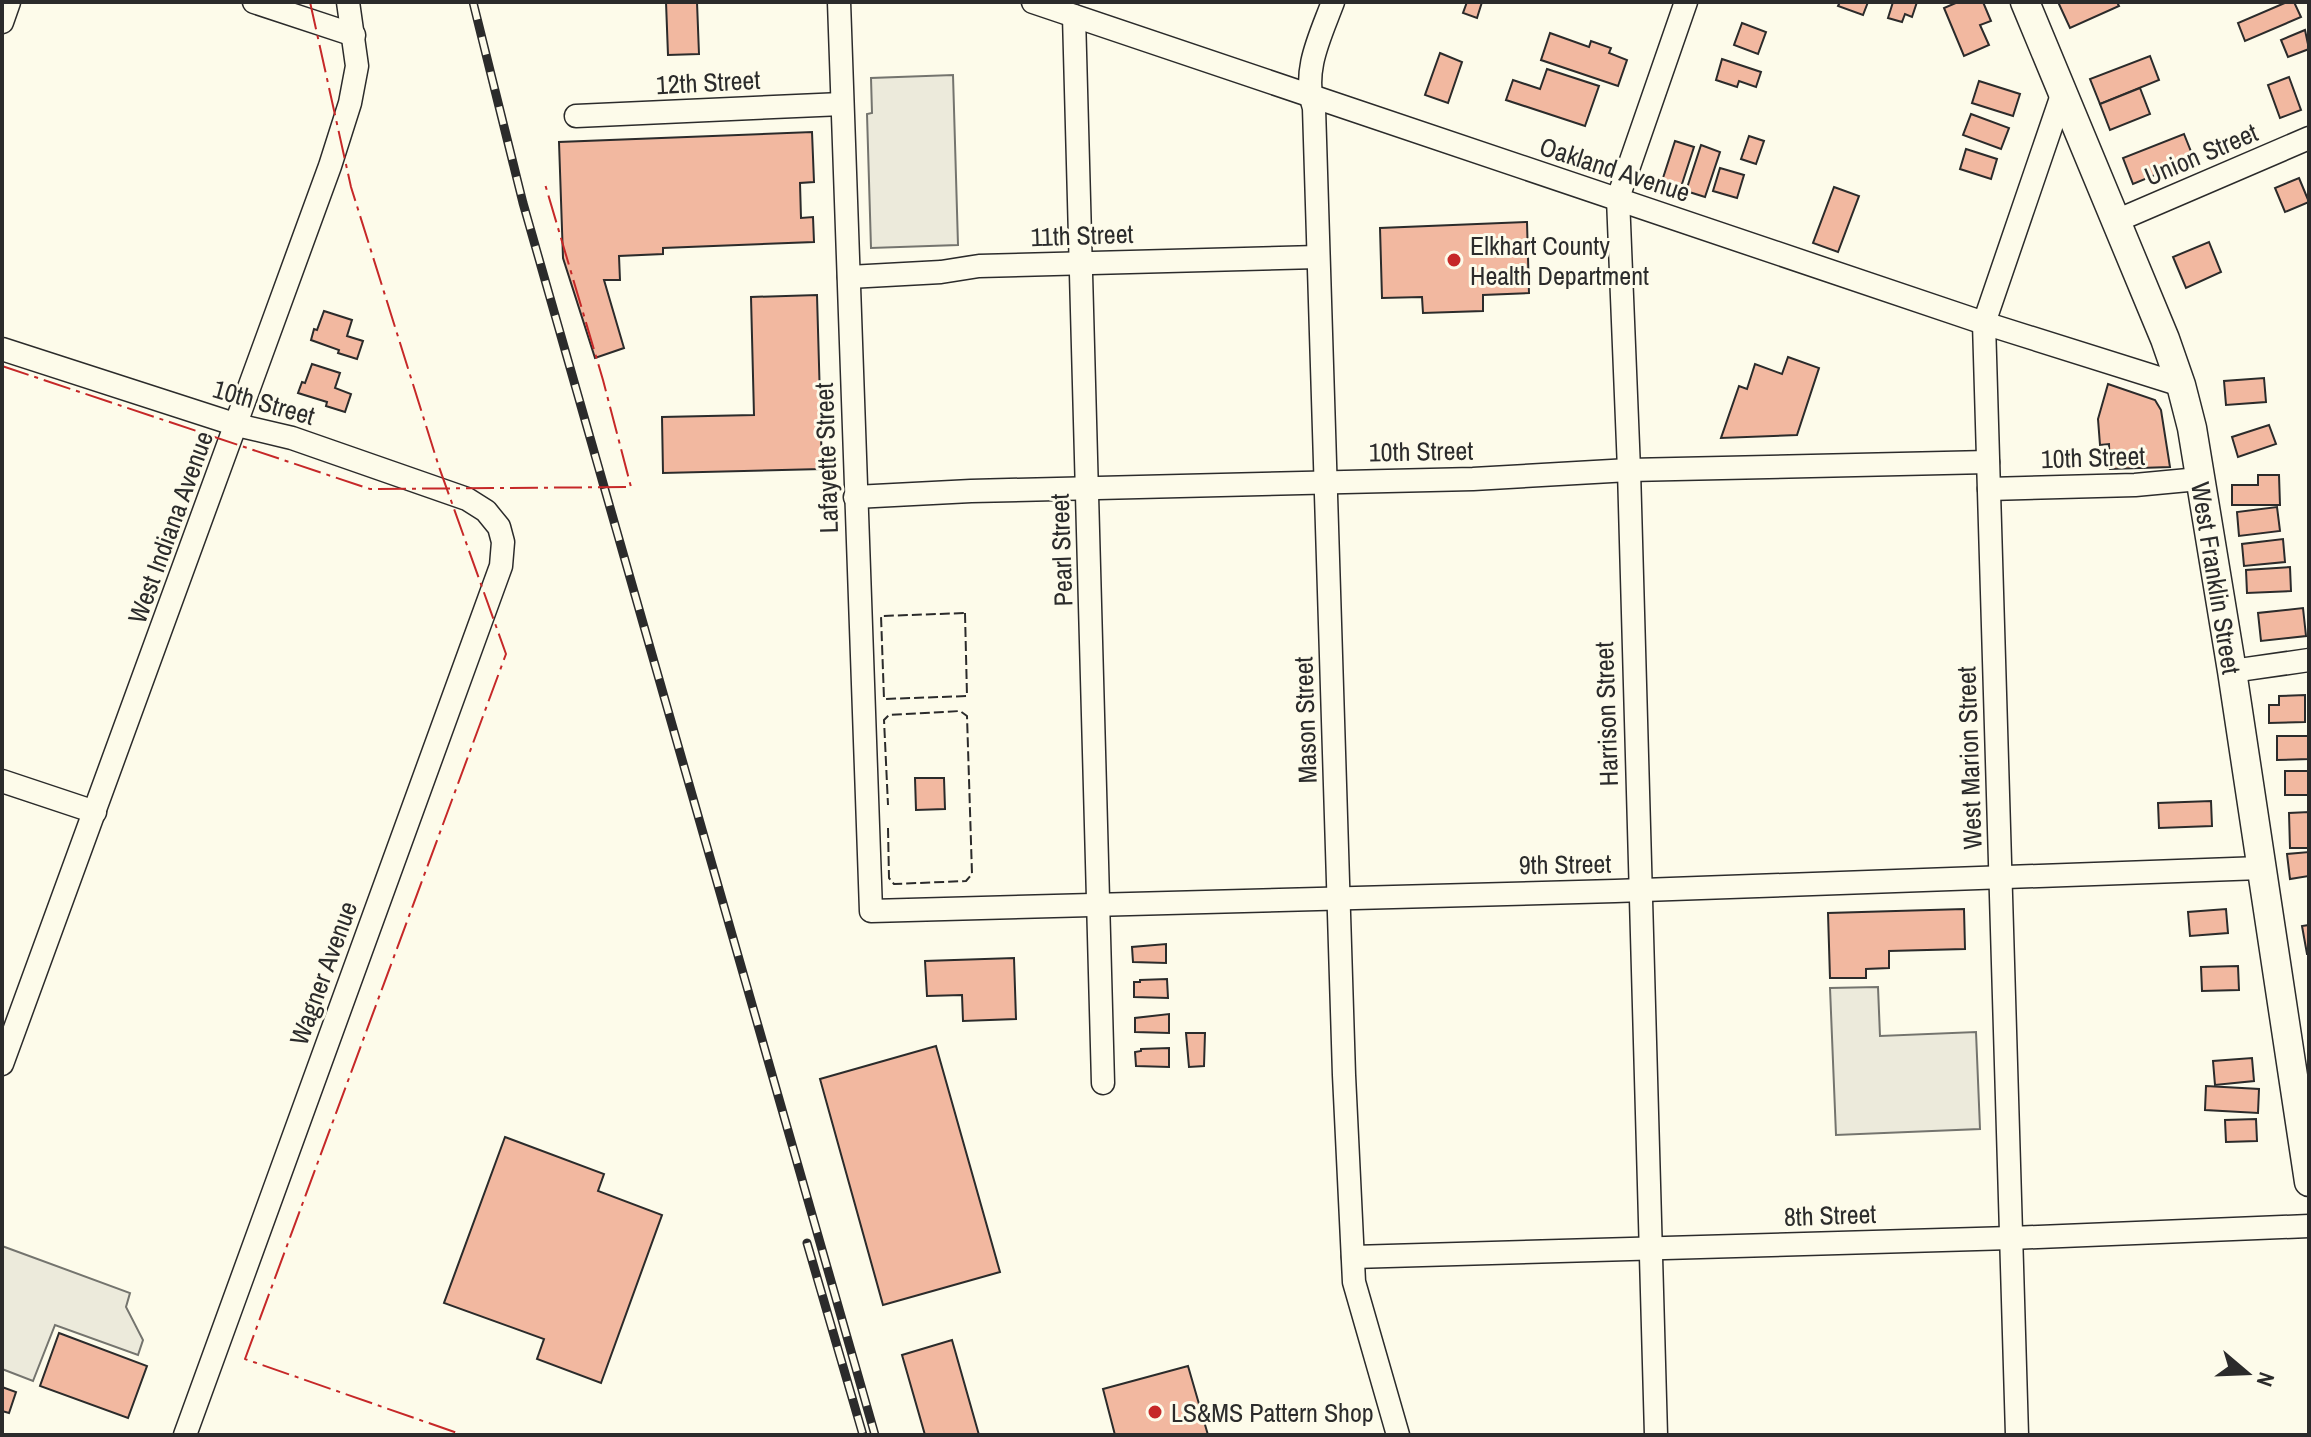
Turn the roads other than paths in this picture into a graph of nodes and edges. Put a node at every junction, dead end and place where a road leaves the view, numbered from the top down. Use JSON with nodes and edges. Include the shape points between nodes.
{"nodes":[{"id":1,"x":9,"y":2,"type":"edge"},
{"id":2,"x":254,"y":2,"type":"edge"},
{"id":3,"x":348,"y":2,"type":"edge"},
{"id":4,"x":839,"y":2,"type":"edge"},
{"id":5,"x":1033,"y":2,"type":"edge"},
{"id":6,"x":1333,"y":2,"type":"edge"},
{"id":7,"x":1686,"y":2,"type":"edge"},
{"id":8,"x":2025,"y":2,"type":"edge"},
{"id":9,"x":1074,"y":16,"type":"junction"},
{"id":10,"x":2,"y":22,"type":"edge"},
{"id":11,"x":354,"y":35,"type":"junction"},
{"id":12,"x":2063,"y":92,"type":"junction"},
{"id":13,"x":1310,"y":95,"type":"junction"},
{"id":14,"x":842,"y":104,"type":"junction"},
{"id":15,"x":576,"y":116,"type":"dead end"},
{"id":16,"x":2309,"y":138,"type":"edge"},
{"id":17,"x":1618,"y":198,"type":"junction"},
{"id":18,"x":2116,"y":221,"type":"junction"},
{"id":19,"x":1318,"y":257,"type":"junction"},
{"id":20,"x":1079,"y":262,"type":"junction"},
{"id":21,"x":849,"y":277,"type":"junction"},
{"id":22,"x":1984,"y":323,"type":"junction"},
{"id":23,"x":2,"y":349,"type":"edge"},
{"id":24,"x":2181,"y":385,"type":"junction"},
{"id":25,"x":237,"y":425,"type":"junction"},
{"id":26,"x":1988,"y":462,"type":"junction"},
{"id":27,"x":1629,"y":470,"type":"junction"},
{"id":28,"x":2199,"y":479,"type":"junction"},
{"id":29,"x":1325,"y":482,"type":"junction"},
{"id":30,"x":1087,"y":488,"type":"junction"},
{"id":31,"x":1989,"y":489,"type":"junction"},
{"id":32,"x":855,"y":497,"type":"junction"},
{"id":33,"x":499,"y":527,"type":"joint"},
{"id":34,"x":2309,"y":660,"type":"edge"},
{"id":35,"x":2232,"y":671,"type":"junction"},
{"id":36,"x":2,"y":781,"type":"edge"},
{"id":37,"x":95,"y":812,"type":"junction"},
{"id":38,"x":2261,"y":868,"type":"junction"},
{"id":39,"x":2000,"y":878,"type":"junction"},
{"id":40,"x":1639,"y":890,"type":"junction"},
{"id":41,"x":1339,"y":897,"type":"junction"},
{"id":42,"x":1100,"y":905,"type":"junction"},
{"id":43,"x":871,"y":911,"type":"joint"},
{"id":44,"x":2,"y":1064,"type":"edge"},
{"id":45,"x":1103,"y":1083,"type":"dead end"},
{"id":46,"x":2309,"y":1182,"type":"edge"},
{"id":47,"x":2309,"y":1226,"type":"edge"},
{"id":48,"x":2011,"y":1238,"type":"junction"},
{"id":49,"x":1650,"y":1248,"type":"junction"},
{"id":50,"x":1353,"y":1257,"type":"junction"},
{"id":51,"x":185,"y":1435,"type":"edge"},
{"id":52,"x":1398,"y":1435,"type":"edge"},
{"id":53,"x":1656,"y":1435,"type":"edge"},
{"id":54,"x":2017,"y":1435,"type":"edge"}],
"edges":[{"from":1,"to":10,"type":"street"},
{"from":2,"to":11,"type":"street"},
{"from":3,"to":11,"type":"street","name":"West Indiana Avenue"},
{"from":4,"to":14,"type":"street","name":"Lafayette Street"},
{"from":5,"to":9,"type":"street","name":"Oakland Avenue"},
{"from":6,"to":13,"type":"street","name":"Mason Street","via":[[1310,66]]},
{"from":7,"to":17,"type":"street","name":"Harrison Street"},
{"from":8,"to":12,"type":"main road","name":"West Franklin Street"},
{"from":9,"to":13,"type":"street","name":"Oakland Avenue"},
{"from":9,"to":20,"type":"street","name":"Pearl Street"},
{"from":11,"to":25,"type":"street","name":"West Indiana Avenue","via":[[357,66],[350,103]]},
{"from":12,"to":18,"type":"main road","name":"West Franklin Street"},
{"from":12,"to":22,"type":"street","name":"West Marion Street"},
{"from":13,"to":17,"type":"street","name":"Oakland Avenue"},
{"from":13,"to":19,"type":"street","name":"Mason Street"},
{"from":14,"to":15,"type":"street","name":"12th Street"},
{"from":14,"to":21,"type":"street","name":"Lafayette Street"},
{"from":16,"to":18,"type":"street","name":"Union Street"},
{"from":17,"to":22,"type":"street","name":"Oakland Avenue"},
{"from":17,"to":27,"type":"street","name":"Harrison Street"},
{"from":18,"to":24,"type":"main road","name":"West Franklin Street"},
{"from":19,"to":20,"type":"street","name":"11th Street"},
{"from":19,"to":29,"type":"street","name":"Mason Street"},
{"from":20,"to":21,"type":"street","name":"11th Street"},
{"from":20,"to":30,"type":"street","name":"Pearl Street"},
{"from":21,"to":32,"type":"street","name":"Lafayette Street"},
{"from":22,"to":24,"type":"street","name":"Oakland Avenue"},
{"from":22,"to":26,"type":"street","name":"West Marion Street"},
{"from":23,"to":25,"type":"street","name":"10th Street"},
{"from":24,"to":28,"type":"main road","name":"West Franklin Street"},
{"from":25,"to":33,"type":"street","name":"10th Street","via":[[292,438],[447,491],[486,511]]},
{"from":25,"to":37,"type":"street","name":"West Indiana Avenue"},
{"from":26,"to":27,"type":"street","name":"10th Street"},
{"from":26,"to":31,"type":"street","name":"West Marion Street"},
{"from":27,"to":29,"type":"street","name":"10th Street"},
{"from":27,"to":40,"type":"street","name":"Harrison Street"},
{"from":28,"to":31,"type":"street","name":"10th Street"},
{"from":28,"to":35,"type":"main road","name":"West Franklin Street"},
{"from":29,"to":30,"type":"street","name":"10th Street"},
{"from":29,"to":41,"type":"street","name":"Mason Street"},
{"from":30,"to":32,"type":"street","name":"10th Street"},
{"from":30,"to":42,"type":"street","name":"Pearl Street"},
{"from":31,"to":39,"type":"street","name":"West Marion Street"},
{"from":32,"to":43,"type":"street","name":"Lafayette Street"},
{"from":33,"to":51,"type":"street","name":"Wagner Avenue","via":[[501,566]]},
{"from":34,"to":35,"type":"street"},
{"from":35,"to":38,"type":"main road","name":"West Franklin Street"},
{"from":36,"to":37,"type":"street"},
{"from":37,"to":44,"type":"street","name":"West Indiana Avenue"},
{"from":38,"to":39,"type":"street","name":"9th Street"},
{"from":38,"to":46,"type":"main road","name":"West Franklin Street"},
{"from":39,"to":40,"type":"street","name":"9th Street"},
{"from":39,"to":48,"type":"street","name":"West Marion Street"},
{"from":40,"to":41,"type":"street","name":"9th Street"},
{"from":40,"to":49,"type":"street","name":"Harrison Street"},
{"from":41,"to":42,"type":"street","name":"9th Street"},
{"from":41,"to":50,"type":"street","name":"Mason Street"},
{"from":42,"to":43,"type":"street","name":"9th Street"},
{"from":42,"to":45,"type":"street","name":"Pearl Street"},
{"from":47,"to":48,"type":"street","name":"8th Street"},
{"from":48,"to":49,"type":"street","name":"8th Street"},
{"from":48,"to":54,"type":"street","name":"West Marion Street"},
{"from":49,"to":50,"type":"street","name":"8th Street"},
{"from":49,"to":53,"type":"street","name":"Harrison Street"},
{"from":50,"to":52,"type":"street","name":"Mason Street","via":[[1354,1282]]}]}
